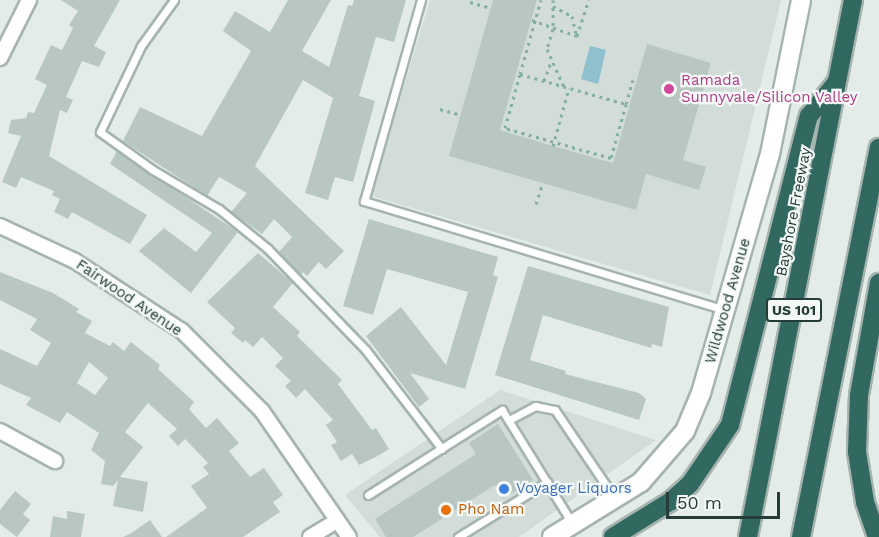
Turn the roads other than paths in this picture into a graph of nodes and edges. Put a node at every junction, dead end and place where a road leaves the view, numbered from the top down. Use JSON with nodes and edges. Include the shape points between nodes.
{"nodes":[{"id":1,"x":29,"y":0,"type":"edge"},
{"id":2,"x":174,"y":0,"type":"edge"},
{"id":3,"x":421,"y":0,"type":"edge"},
{"id":4,"x":801,"y":0,"type":"edge"},
{"id":5,"x":853,"y":0,"type":"edge"},
{"id":6,"x":0,"y":57,"type":"edge"},
{"id":7,"x":837,"y":82,"type":"junction"},
{"id":8,"x":879,"y":148,"type":"edge"},
{"id":9,"x":0,"y":226,"type":"edge"},
{"id":10,"x":879,"y":283,"type":"edge"},
{"id":11,"x":725,"y":310,"type":"junction"},
{"id":12,"x":509,"y":420,"type":"junction"},
{"id":13,"x":824,"y":428,"type":"junction"},
{"id":14,"x":0,"y":430,"type":"edge"},
{"id":15,"x":442,"y":449,"type":"junction"},
{"id":16,"x":55,"y":461,"type":"dead end"},
{"id":17,"x":547,"y":482,"type":"junction"},
{"id":18,"x":368,"y":495,"type":"dead end"},
{"id":19,"x":614,"y":497,"type":"junction"},
{"id":20,"x":337,"y":521,"type":"junction"},
{"id":21,"x":572,"y":523,"type":"junction"},
{"id":22,"x":310,"y":537,"type":"edge"},
{"id":23,"x":350,"y":537,"type":"edge"},
{"id":24,"x":458,"y":537,"type":"edge"},
{"id":25,"x":552,"y":537,"type":"edge"},
{"id":26,"x":613,"y":537,"type":"edge"},
{"id":27,"x":748,"y":537,"type":"edge"},
{"id":28,"x":801,"y":537,"type":"edge"},
{"id":29,"x":813,"y":537,"type":"edge"},
{"id":30,"x":877,"y":537,"type":"edge"}],
"edges":[{"from":1,"to":6,"type":"street"},
{"from":2,"to":15,"type":"lane","via":[[141,46],[100,132],[153,170],[219,209],[268,249],[365,349]]},
{"from":3,"to":11,"type":"lane","via":[[364,201]]},
{"from":4,"to":11,"type":"street","name":"Wildwood Avenue","via":[[770,154]]},
{"from":5,"to":7,"type":"highway","name":"Bayshore Freeway","number":"US 101"},
{"from":7,"to":26,"type":"highway","via":[[809,116],[730,425],[690,484],[671,501]]},
{"from":7,"to":27,"type":"highway","name":"Bayshore Freeway","number":"US 101"},
{"from":8,"to":13,"type":"highway"},
{"from":9,"to":20,"type":"street","name":"Fairwood Avenue","via":[[75,261],[182,332],[262,411]]},
{"from":10,"to":30,"type":"highway","via":[[859,395],[856,452],[865,502]]},
{"from":11,"to":19,"type":"street","name":"Wildwood Avenue","via":[[701,393],[685,431],[641,482]]},
{"from":12,"to":15,"type":"lane","via":[[502,410]]},
{"from":12,"to":17,"type":"lane"},
{"from":12,"to":19,"type":"lane","via":[[535,406],[555,410]]},
{"from":13,"to":28,"type":"highway"},
{"from":13,"to":29,"type":"highway"},
{"from":14,"to":16,"type":"street"},
{"from":15,"to":18,"type":"lane"},
{"from":17,"to":21,"type":"lane"},
{"from":17,"to":24,"type":"lane"},
{"from":19,"to":21,"type":"street","name":"Wildwood Avenue"},
{"from":20,"to":22,"type":"street"},
{"from":20,"to":23,"type":"street","name":"Fairwood Avenue"},
{"from":21,"to":25,"type":"street","name":"Wildwood Avenue"}]}
